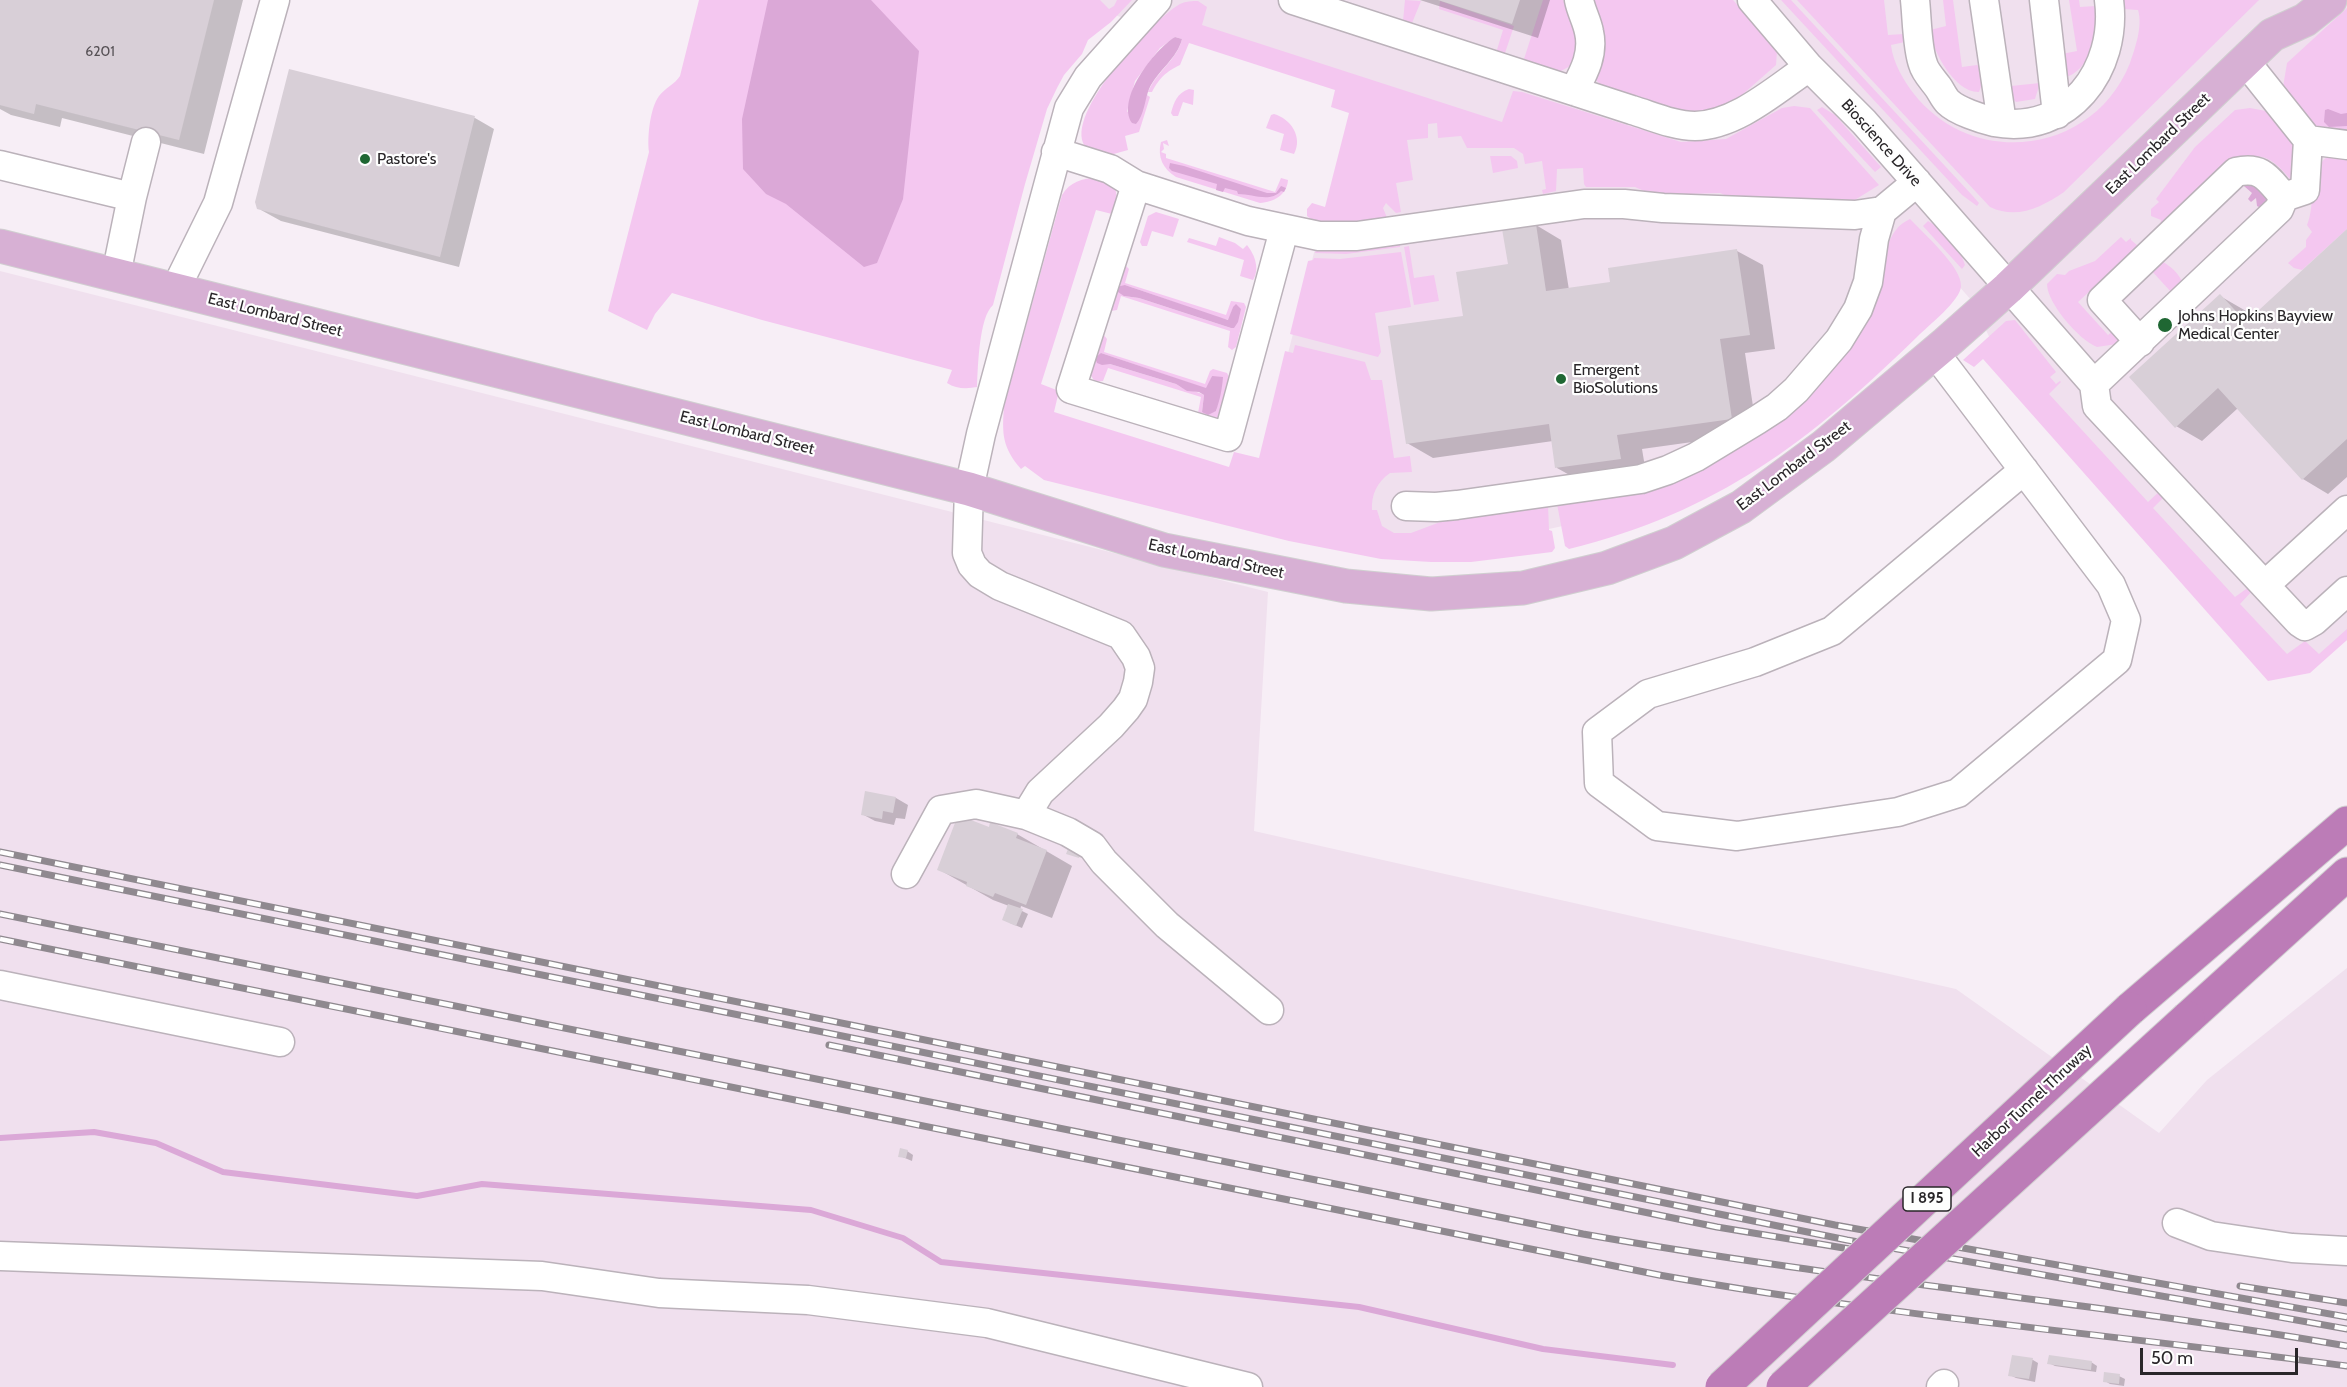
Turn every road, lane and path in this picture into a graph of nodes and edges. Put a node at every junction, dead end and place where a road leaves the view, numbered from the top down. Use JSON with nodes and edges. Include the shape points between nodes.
{"nodes":[{"id":1,"x":275,"y":0,"type":"edge"},
{"id":2,"x":1156,"y":0,"type":"edge"},
{"id":3,"x":1293,"y":0,"type":"edge"},
{"id":4,"x":1579,"y":0,"type":"edge"},
{"id":5,"x":1752,"y":0,"type":"edge"},
{"id":6,"x":1915,"y":0,"type":"edge"},
{"id":7,"x":1983,"y":0,"type":"edge"},
{"id":8,"x":2044,"y":0,"type":"edge"},
{"id":9,"x":2109,"y":0,"type":"edge"},
{"id":10,"x":2287,"y":0,"type":"edge"},
{"id":11,"x":2330,"y":0,"type":"edge"},
{"id":12,"x":2272,"y":35,"type":"junction"},
{"id":13,"x":2246,"y":61,"type":"junction"},
{"id":14,"x":1809,"y":67,"type":"junction"},
{"id":15,"x":1574,"y":91,"type":"junction"},
{"id":16,"x":2056,"y":114,"type":"junction"},
{"id":17,"x":2002,"y":123,"type":"junction"},
{"id":18,"x":2308,"y":140,"type":"junction"},
{"id":19,"x":146,"y":142,"type":"dead end"},
{"id":20,"x":2347,"y":145,"type":"edge"},
{"id":21,"x":1056,"y":152,"type":"junction"},
{"id":22,"x":0,"y":165,"type":"edge"},
{"id":23,"x":1917,"y":182,"type":"junction"},
{"id":24,"x":1136,"y":185,"type":"junction"},
{"id":25,"x":2284,"y":197,"type":"junction"},
{"id":26,"x":132,"y":198,"type":"junction"},
{"id":27,"x":1882,"y":211,"type":"junction"},
{"id":28,"x":1284,"y":230,"type":"junction"},
{"id":29,"x":0,"y":246,"type":"edge"},
{"id":30,"x":116,"y":275,"type":"junction"},
{"id":31,"x":2008,"y":288,"type":"junction"},
{"id":32,"x":175,"y":290,"type":"junction"},
{"id":33,"x":2140,"y":342,"type":"junction"},
{"id":34,"x":1935,"y":353,"type":"junction"},
{"id":35,"x":2094,"y":384,"type":"junction"},
{"id":36,"x":2024,"y":470,"type":"junction"},
{"id":37,"x":969,"y":489,"type":"junction"},
{"id":38,"x":1406,"y":506,"type":"dead end"},
{"id":39,"x":2347,"y":510,"type":"edge"},
{"id":40,"x":2265,"y":585,"type":"junction"},
{"id":41,"x":2347,"y":591,"type":"edge"},
{"id":42,"x":1026,"y":815,"type":"junction"},
{"id":43,"x":2347,"y":823,"type":"edge"},
{"id":44,"x":906,"y":874,"type":"dead end"},
{"id":45,"x":2347,"y":874,"type":"edge"},
{"id":46,"x":0,"y":985,"type":"edge"},
{"id":47,"x":1269,"y":1010,"type":"dead end"},
{"id":48,"x":280,"y":1042,"type":"dead end"},
{"id":49,"x":2177,"y":1223,"type":"dead end"},
{"id":50,"x":2347,"y":1251,"type":"edge"},
{"id":51,"x":0,"y":1256,"type":"edge"},
{"id":52,"x":1248,"y":1387,"type":"edge"},
{"id":53,"x":1722,"y":1387,"type":"edge"},
{"id":54,"x":1783,"y":1387,"type":"edge"}],
"edges":[{"from":1,"to":32,"type":"street","via":[[218,203]]},
{"from":2,"to":21,"type":"street","via":[[1080,87],[1069,108]]},
{"from":3,"to":15,"type":"street"},
{"from":4,"to":15,"type":"street","via":[[1591,50]]},
{"from":5,"to":14,"type":"street","name":"Bioscience Drive"},
{"from":6,"to":17,"type":"street","via":[[1923,64],[1949,103],[1982,119]]},
{"from":7,"to":17,"type":"street"},
{"from":8,"to":16,"type":"street"},
{"from":9,"to":16,"type":"street","via":[[2109,37],[2092,82],[2078,100]]},
{"from":10,"to":12,"type":"main road","name":"East Lombard Street"},
{"from":11,"to":12,"type":"main road","name":"East Lombard Street","via":[[2305,20]]},
{"from":12,"to":13,"type":"main road","name":"East Lombard Street"},
{"from":13,"to":18,"type":"street"},
{"from":13,"to":31,"type":"main road","name":"East Lombard Street"},
{"from":14,"to":15,"type":"street","via":[[1728,119],[1706,125],[1676,123]]},
{"from":14,"to":23,"type":"street","name":"Bioscience Drive"},
{"from":16,"to":17,"type":"street","via":[[2028,123]]},
{"from":18,"to":20,"type":"street"},
{"from":18,"to":25,"type":"street","via":[[2305,190]]},
{"from":19,"to":26,"type":"street"},
{"from":21,"to":24,"type":"street","via":[[1110,169]]},
{"from":21,"to":37,"type":"street"},
{"from":22,"to":26,"type":"street"},
{"from":23,"to":27,"type":"street"},
{"from":23,"to":31,"type":"street","name":"Bioscience Drive"},
{"from":24,"to":28,"type":"street"},
{"from":24,"to":28,"type":"street","via":[[1071,389],[1228,437]]},
{"from":25,"to":33,"type":"street","via":[[2279,209]]},
{"from":25,"to":33,"type":"street","via":[[2263,172],[2236,172],[2102,300]]},
{"from":26,"to":30,"type":"street"},
{"from":27,"to":28,"type":"street","via":[[1854,215],[1584,204],[1357,237]]},
{"from":27,"to":38,"type":"street","via":[[1868,282],[1851,323],[1796,390],[1757,420],[1696,457],[1641,478],[1446,506]]},
{"from":29,"to":30,"type":"main road","name":"East Lombard Street"},
{"from":30,"to":32,"type":"main road","name":"East Lombard Street"},
{"from":31,"to":34,"type":"main road","name":"East Lombard Street"},
{"from":31,"to":35,"type":"street","name":"Bioscience Drive"},
{"from":32,"to":37,"type":"main road","name":"East Lombard Street"},
{"from":33,"to":35,"type":"street"},
{"from":34,"to":36,"type":"street"},
{"from":34,"to":37,"type":"main road","name":"East Lombard Street","via":[[1824,446],[1742,507],[1674,543],[1606,568],[1523,588],[1431,594],[1335,584],[1164,550]]},
{"from":35,"to":40,"type":"street","via":[[2097,406]]},
{"from":36,"to":36,"type":"street","via":[[2110,585],[2126,620],[2118,660],[1958,794],[1898,812],[1737,836],[1657,826],[1599,783],[1597,732],[1648,694],[1755,662],[1832,632]]},
{"from":37,"to":42,"type":"street","via":[[967,553],[980,574],[999,586],[1121,635],[1140,668],[1133,699],[1126,709],[1040,792]]},
{"from":39,"to":40,"type":"street"},
{"from":40,"to":41,"type":"street","via":[[2305,626]]},
{"from":42,"to":44,"type":"street","via":[[976,804],[941,810]]},
{"from":42,"to":47,"type":"street","via":[[1092,846],[1167,925]]},
{"from":43,"to":53,"type":"highway","name":"Harbor Tunnel Thruway","number":"I 895","bridge":true,"via":[[2130,1009]]},
{"from":45,"to":54,"type":"highway","number":"I 895","bridge":true},
{"from":46,"to":48,"type":"street"},
{"from":49,"to":50,"type":"street","via":[[2211,1236],[2292,1248]]},
{"from":51,"to":52,"type":"street","via":[[542,1276],[659,1293],[808,1300],[987,1323]]}]}
